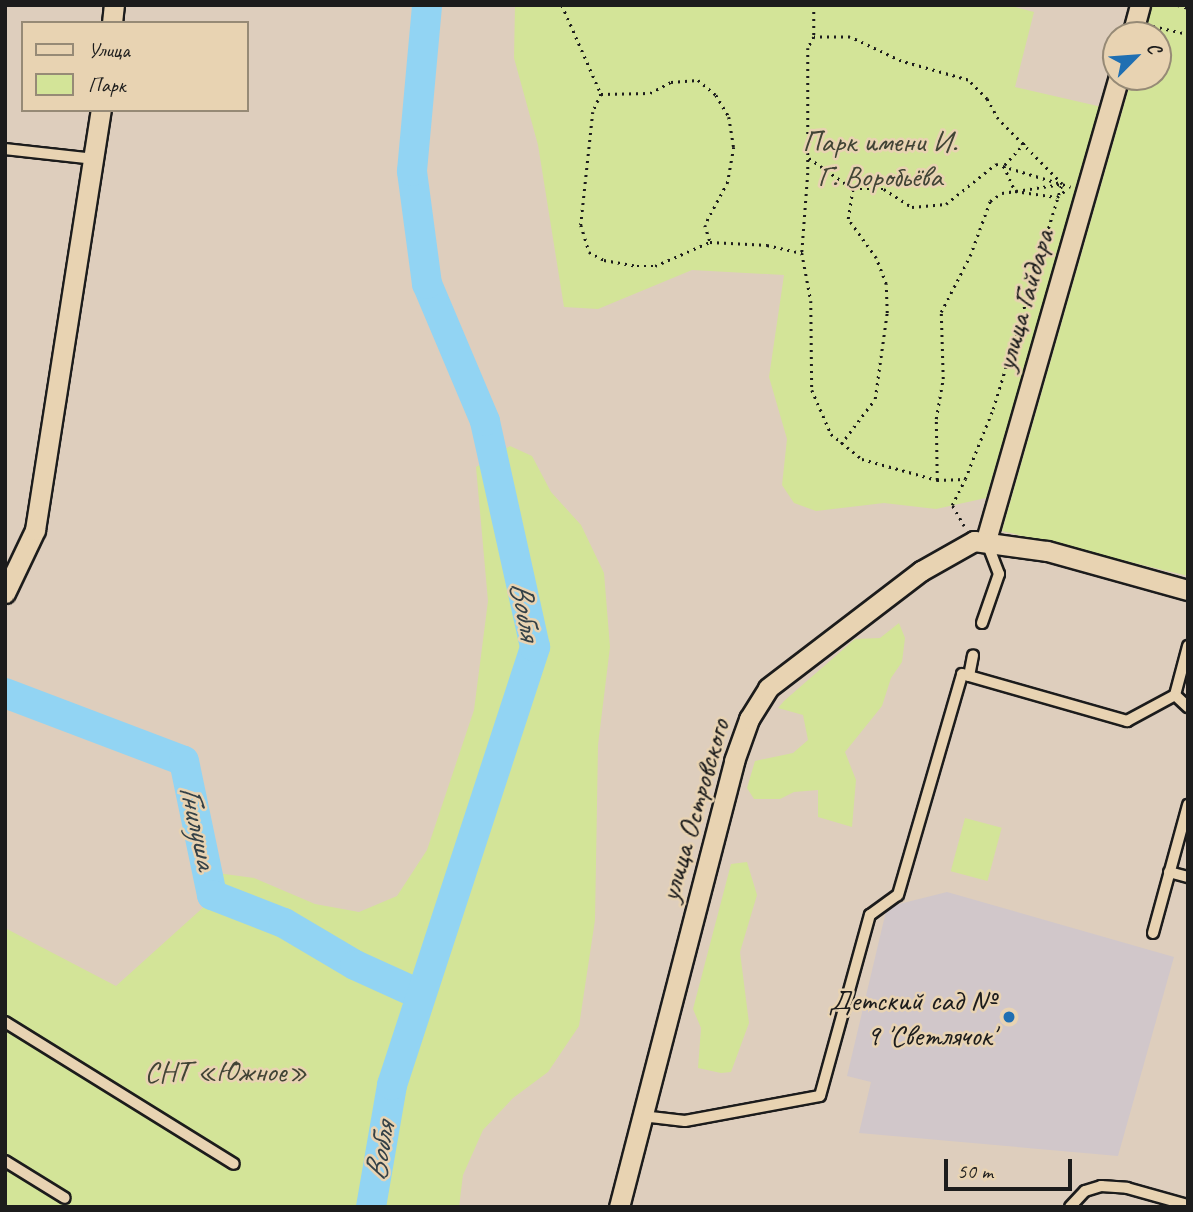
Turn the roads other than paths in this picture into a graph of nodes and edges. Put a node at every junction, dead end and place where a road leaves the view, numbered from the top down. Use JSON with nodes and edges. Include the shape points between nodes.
{"nodes":[{"id":1,"x":1115,"y":91,"type":"edge"},
{"id":2,"x":101,"y":112,"type":"edge"},
{"id":3,"x":5,"y":149,"type":"edge"},
{"id":4,"x":94,"y":159,"type":"junction"},
{"id":5,"x":980,"y":541,"type":"junction"},
{"id":6,"x":1188,"y":590,"type":"edge"},
{"id":7,"x":5,"y":593,"type":"edge"},
{"id":8,"x":982,"y":623,"type":"dead end"},
{"id":9,"x":1188,"y":646,"type":"edge"},
{"id":10,"x":973,"y":655,"type":"dead end"},
{"id":11,"x":969,"y":676,"type":"junction"},
{"id":12,"x":1175,"y":695,"type":"junction"},
{"id":13,"x":1188,"y":707,"type":"edge"},
{"id":14,"x":1188,"y":805,"type":"edge"},
{"id":15,"x":1169,"y":872,"type":"junction"},
{"id":16,"x":1188,"y":877,"type":"edge"},
{"id":17,"x":1153,"y":933,"type":"dead end"},
{"id":18,"x":5,"y":1022,"type":"edge"},
{"id":19,"x":642,"y":1116,"type":"junction"},
{"id":20,"x":5,"y":1161,"type":"edge"},
{"id":21,"x":234,"y":1164,"type":"dead end"},
{"id":22,"x":65,"y":1198,"type":"dead end"},
{"id":23,"x":1188,"y":1205,"type":"edge"},
{"id":24,"x":618,"y":1207,"type":"edge"},
{"id":25,"x":1070,"y":1207,"type":"edge"}],
"edges":[{"from":1,"to":5,"type":"street","name":"улица Гайдара"},
{"from":2,"to":4,"type":"street"},
{"from":3,"to":4,"type":"lane"},
{"from":4,"to":7,"type":"street","via":[[35,530]]},
{"from":5,"to":6,"type":"street","via":[[1048,551]]},
{"from":5,"to":8,"type":"lane","via":[[999,574]]},
{"from":5,"to":19,"type":"street","name":"улица Островского","via":[[921,571],[847,624],[768,688],[749,719]]},
{"from":9,"to":12,"type":"lane"},
{"from":10,"to":11,"type":"lane"},
{"from":11,"to":12,"type":"lane","via":[[1127,721]]},
{"from":11,"to":19,"type":"lane","via":[[962,674],[898,895],[870,915],[820,1096],[685,1121]]},
{"from":12,"to":13,"type":"lane"},
{"from":14,"to":15,"type":"lane"},
{"from":15,"to":16,"type":"lane"},
{"from":15,"to":17,"type":"lane"},
{"from":18,"to":21,"type":"lane"},
{"from":19,"to":24,"type":"street","name":"улица Островского"},
{"from":20,"to":22,"type":"lane"},
{"from":23,"to":25,"type":"lane","via":[[1127,1188],[1101,1186],[1085,1191]]}]}
